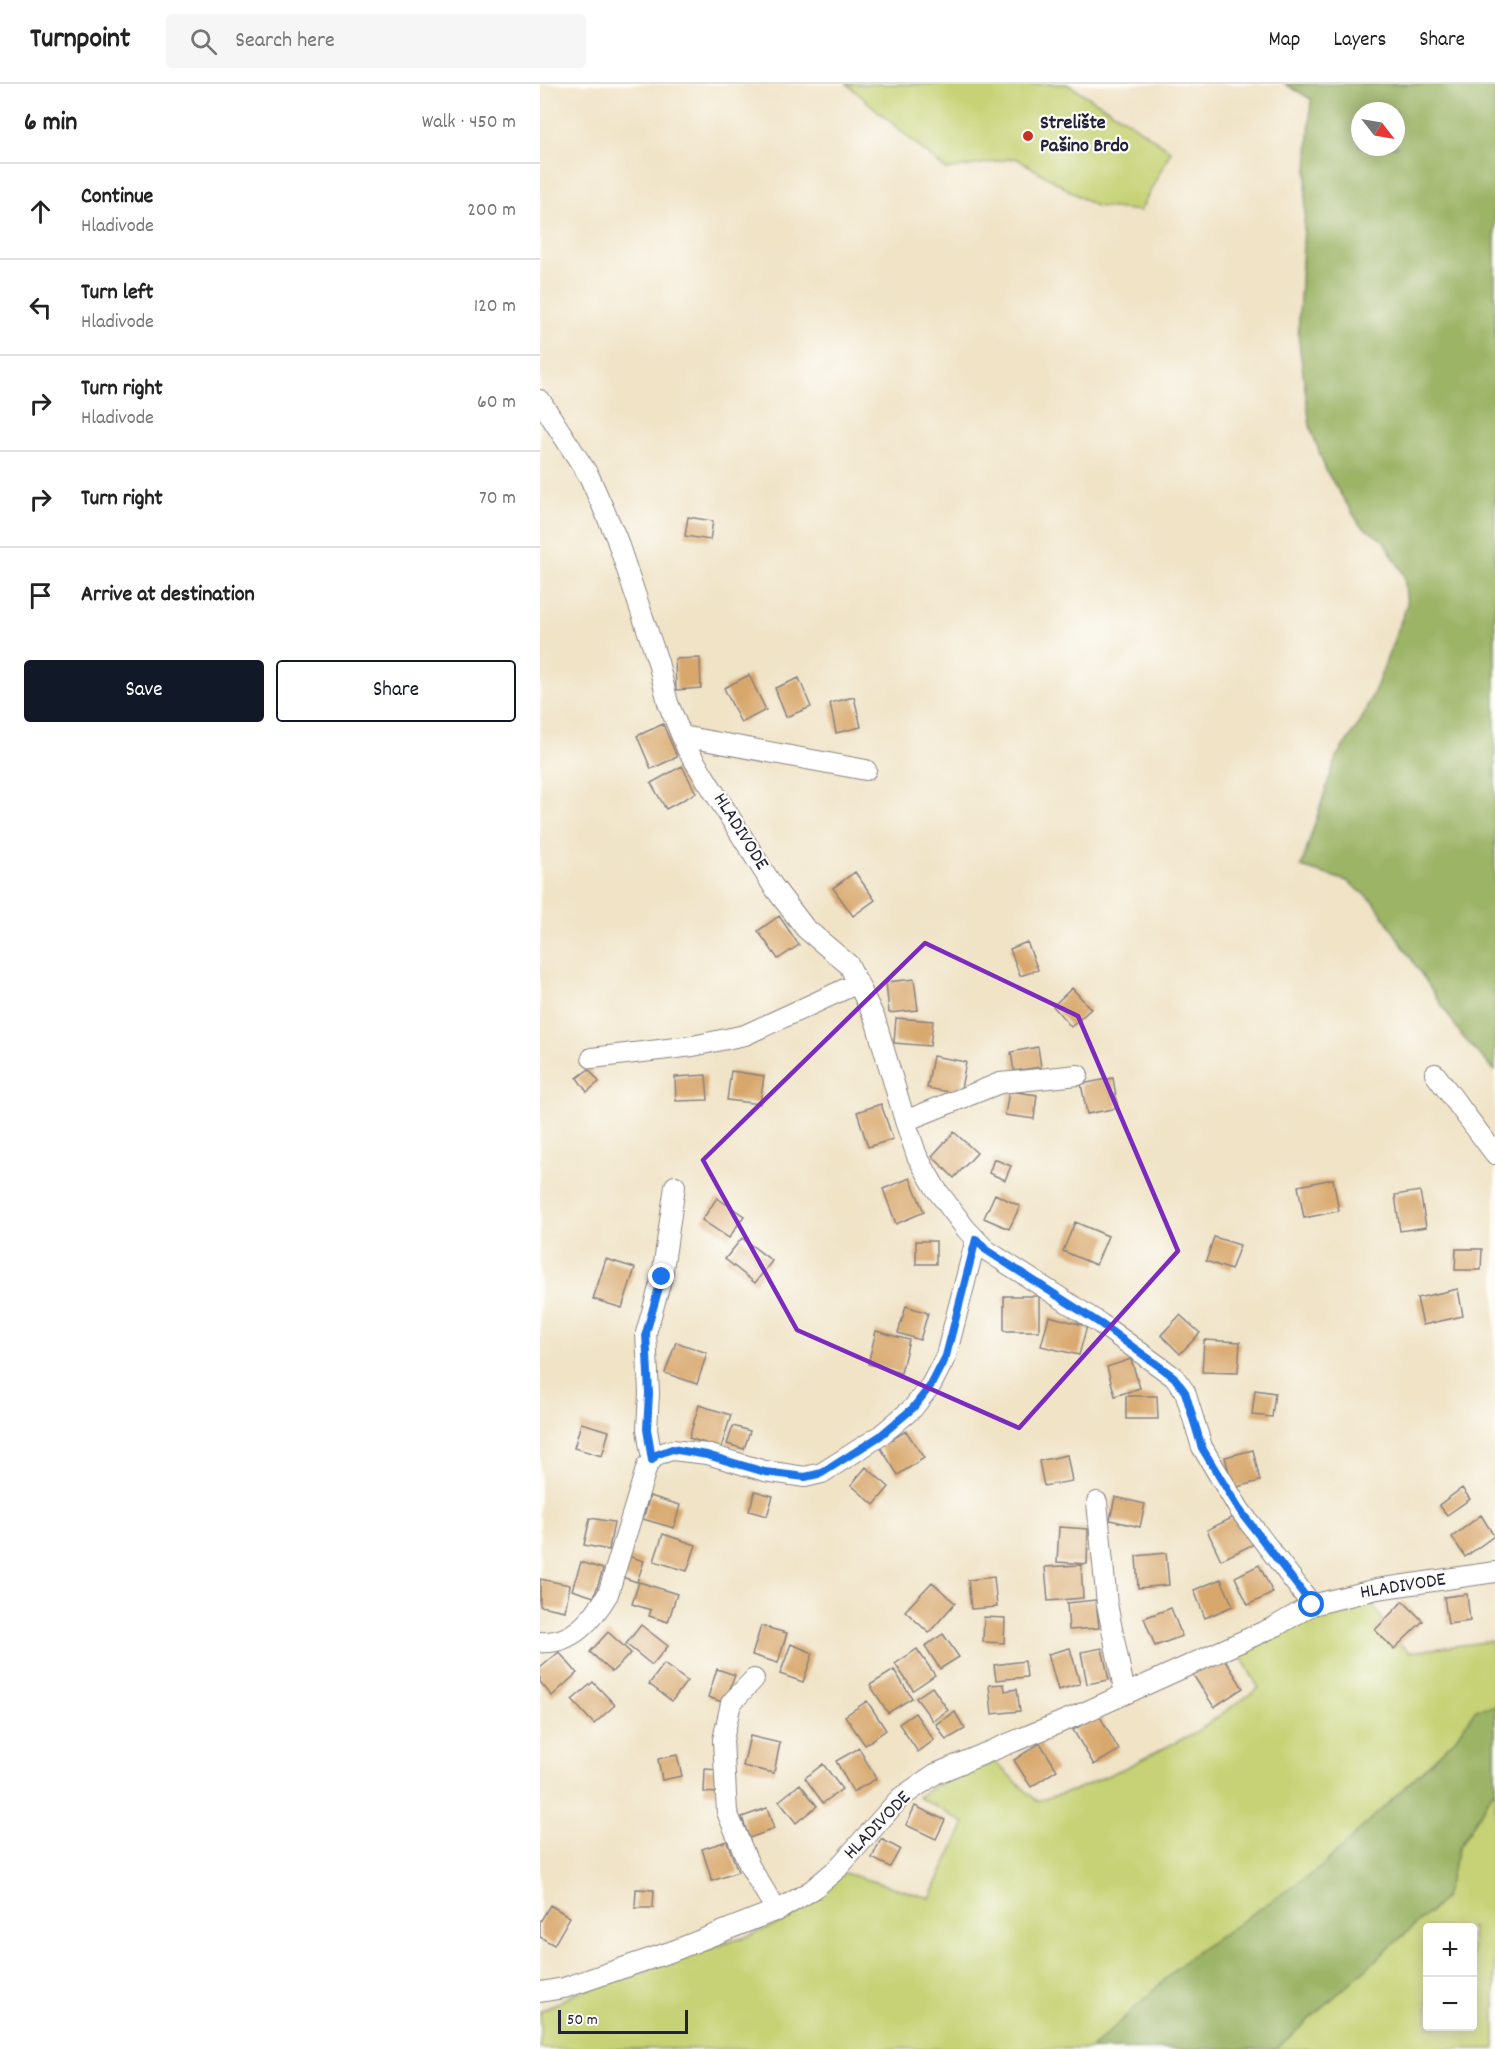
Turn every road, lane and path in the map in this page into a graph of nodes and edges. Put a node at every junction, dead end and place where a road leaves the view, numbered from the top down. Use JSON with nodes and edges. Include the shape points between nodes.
{"nodes":[{"id":1,"x":540,"y":400,"type":"edge"},
{"id":2,"x":682,"y":736,"type":"junction"},
{"id":3,"x":866,"y":770,"type":"dead end"},
{"id":4,"x":858,"y":982,"type":"junction"},
{"id":5,"x":592,"y":1058,"type":"dead end"},
{"id":6,"x":1435,"y":1074,"type":"dead end"},
{"id":7,"x":1078,"y":1076,"type":"dead end"},
{"id":8,"x":905,"y":1120,"type":"junction"},
{"id":9,"x":1495,"y":1154,"type":"edge"},
{"id":10,"x":675,"y":1186,"type":"dead end"},
{"id":11,"x":976,"y":1239,"type":"junction"},
{"id":12,"x":652,"y":1460,"type":"junction"},
{"id":13,"x":1097,"y":1502,"type":"dead end"},
{"id":14,"x":1495,"y":1572,"type":"edge"},
{"id":15,"x":1312,"y":1605,"type":"junction"},
{"id":16,"x":540,"y":1642,"type":"edge"},
{"id":17,"x":754,"y":1679,"type":"dead end"},
{"id":18,"x":1125,"y":1694,"type":"junction"},
{"id":19,"x":777,"y":1911,"type":"junction"},
{"id":20,"x":540,"y":1992,"type":"edge"}],
"edges":[{"from":1,"to":2,"type":"street","name":"HLADIVODE","via":[[589,477],[616,537]]},
{"from":2,"to":3,"type":"street"},
{"from":2,"to":4,"type":"street","name":"HLADIVODE","via":[[773,886],[806,928],[849,965]]},
{"from":4,"to":5,"type":"street","via":[[745,1035],[693,1046]]},
{"from":4,"to":8,"type":"street","name":"HLADIVODE","via":[[875,1019]]},
{"from":6,"to":9,"type":"street"},
{"from":7,"to":8,"type":"street","via":[[1000,1083]]},
{"from":8,"to":11,"type":"street","name":"HLADIVODE","via":[[917,1156],[936,1189]]},
{"from":10,"to":12,"type":"street","via":[[662,1277],[646,1333],[647,1429]]},
{"from":11,"to":12,"type":"street","via":[[946,1356],[913,1408],[880,1436],[822,1473],[805,1477],[765,1472],[672,1449]]},
{"from":11,"to":15,"type":"street","name":"HLADIVODE","via":[[986,1250],[1101,1324],[1174,1377],[1185,1392],[1202,1448],[1220,1478]]},
{"from":12,"to":16,"type":"street","via":[[608,1594],[599,1610],[570,1637]]},
{"from":13,"to":18,"type":"street","via":[[1107,1604]]},
{"from":14,"to":15,"type":"street","name":"HLADIVODE","via":[[1377,1589]]},
{"from":15,"to":18,"type":"street","name":"HLADIVODE","via":[[1276,1626]]},
{"from":17,"to":19,"type":"street","via":[[731,1703],[723,1740],[727,1812],[750,1867]]},
{"from":18,"to":19,"type":"street","name":"HLADIVODE","via":[[935,1774],[900,1798],[837,1869]]},
{"from":19,"to":20,"type":"street","name":"HLADIVODE","via":[[673,1951],[564,1988]]}]}
